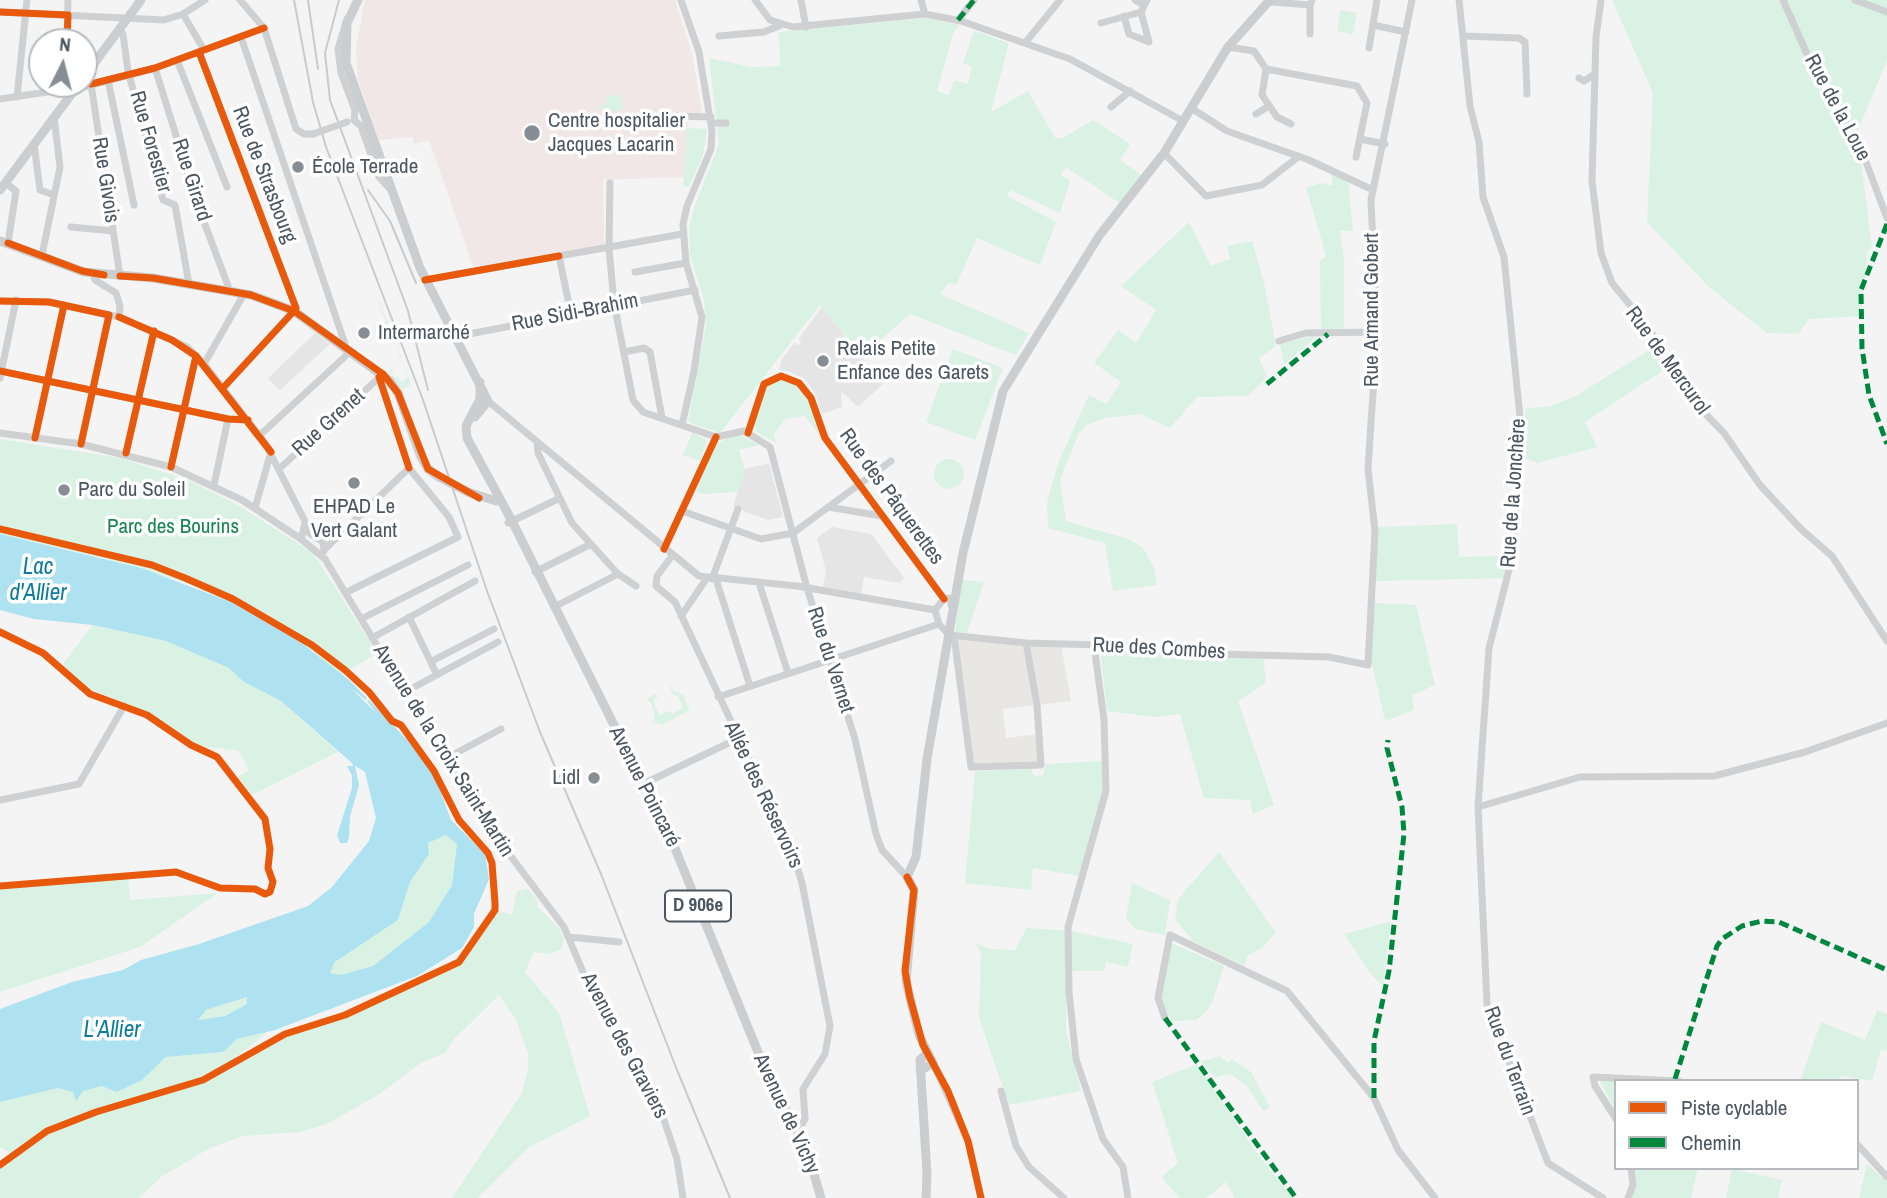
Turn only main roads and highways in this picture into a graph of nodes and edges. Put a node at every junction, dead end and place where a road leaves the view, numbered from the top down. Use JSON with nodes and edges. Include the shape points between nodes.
{"nodes":[{"id":1,"x":141,"y":0,"type":"edge"},
{"id":2,"x":358,"y":0,"type":"edge"},
{"id":3,"x":1274,"y":2,"type":"edge"},
{"id":4,"x":98,"y":57,"type":"edge"},
{"id":5,"x":348,"y":63,"type":"junction"},
{"id":6,"x":68,"y":98,"type":"edge"},
{"id":7,"x":3,"y":187,"type":"edge"},
{"id":8,"x":4,"y":242,"type":"edge"},
{"id":9,"x":468,"y":492,"type":"junction"},
{"id":10,"x":496,"y":496,"type":"junction"},
{"id":11,"x":963,"y":553,"type":"junction"},
{"id":12,"x":947,"y":628,"type":"junction"},
{"id":13,"x":748,"y":1030,"type":"joint"},
{"id":14,"x":928,"y":1054,"type":"junction"},
{"id":15,"x":920,"y":1071,"type":"junction"},
{"id":16,"x":926,"y":1197,"type":"edge"},
{"id":17,"x":821,"y":1198,"type":"edge"}],
"edges":[{"from":1,"to":4,"type":"main road"},
{"from":2,"to":5,"type":"main road"},
{"from":2,"to":5,"type":"main road","via":[[345,37]]},
{"from":3,"to":11,"type":"main road","via":[[1228,47],[1164,153],[1099,236],[1003,391]]},
{"from":5,"to":10,"type":"main road","via":[[349,81],[425,280],[480,382],[484,403],[468,422],[466,435]]},
{"from":6,"to":7,"type":"main road"},
{"from":8,"to":9,"type":"main road","bridge":true,"via":[[93,274],[230,291],[294,311],[349,349],[398,393],[428,469]]},
{"from":9,"to":10,"type":"main road"},
{"from":9,"to":10,"type":"main road"},
{"from":10,"to":13,"type":"main road","name":"Avenue Poincaré","number":"D 906e","via":[[678,856]]},
{"from":11,"to":12,"type":"main road"},
{"from":11,"to":12,"type":"main road","via":[[947,598]]},
{"from":12,"to":14,"type":"main road","via":[[916,856],[907,877],[914,890],[906,981]]},
{"from":13,"to":17,"type":"main road","name":"Avenue de Vichy","number":"D 906e","via":[[813,1166]]},
{"from":14,"to":15,"type":"main road","via":[[920,1060]]},
{"from":14,"to":15,"type":"main road","via":[[933,1063]]},
{"from":15,"to":16,"type":"main road"}]}
